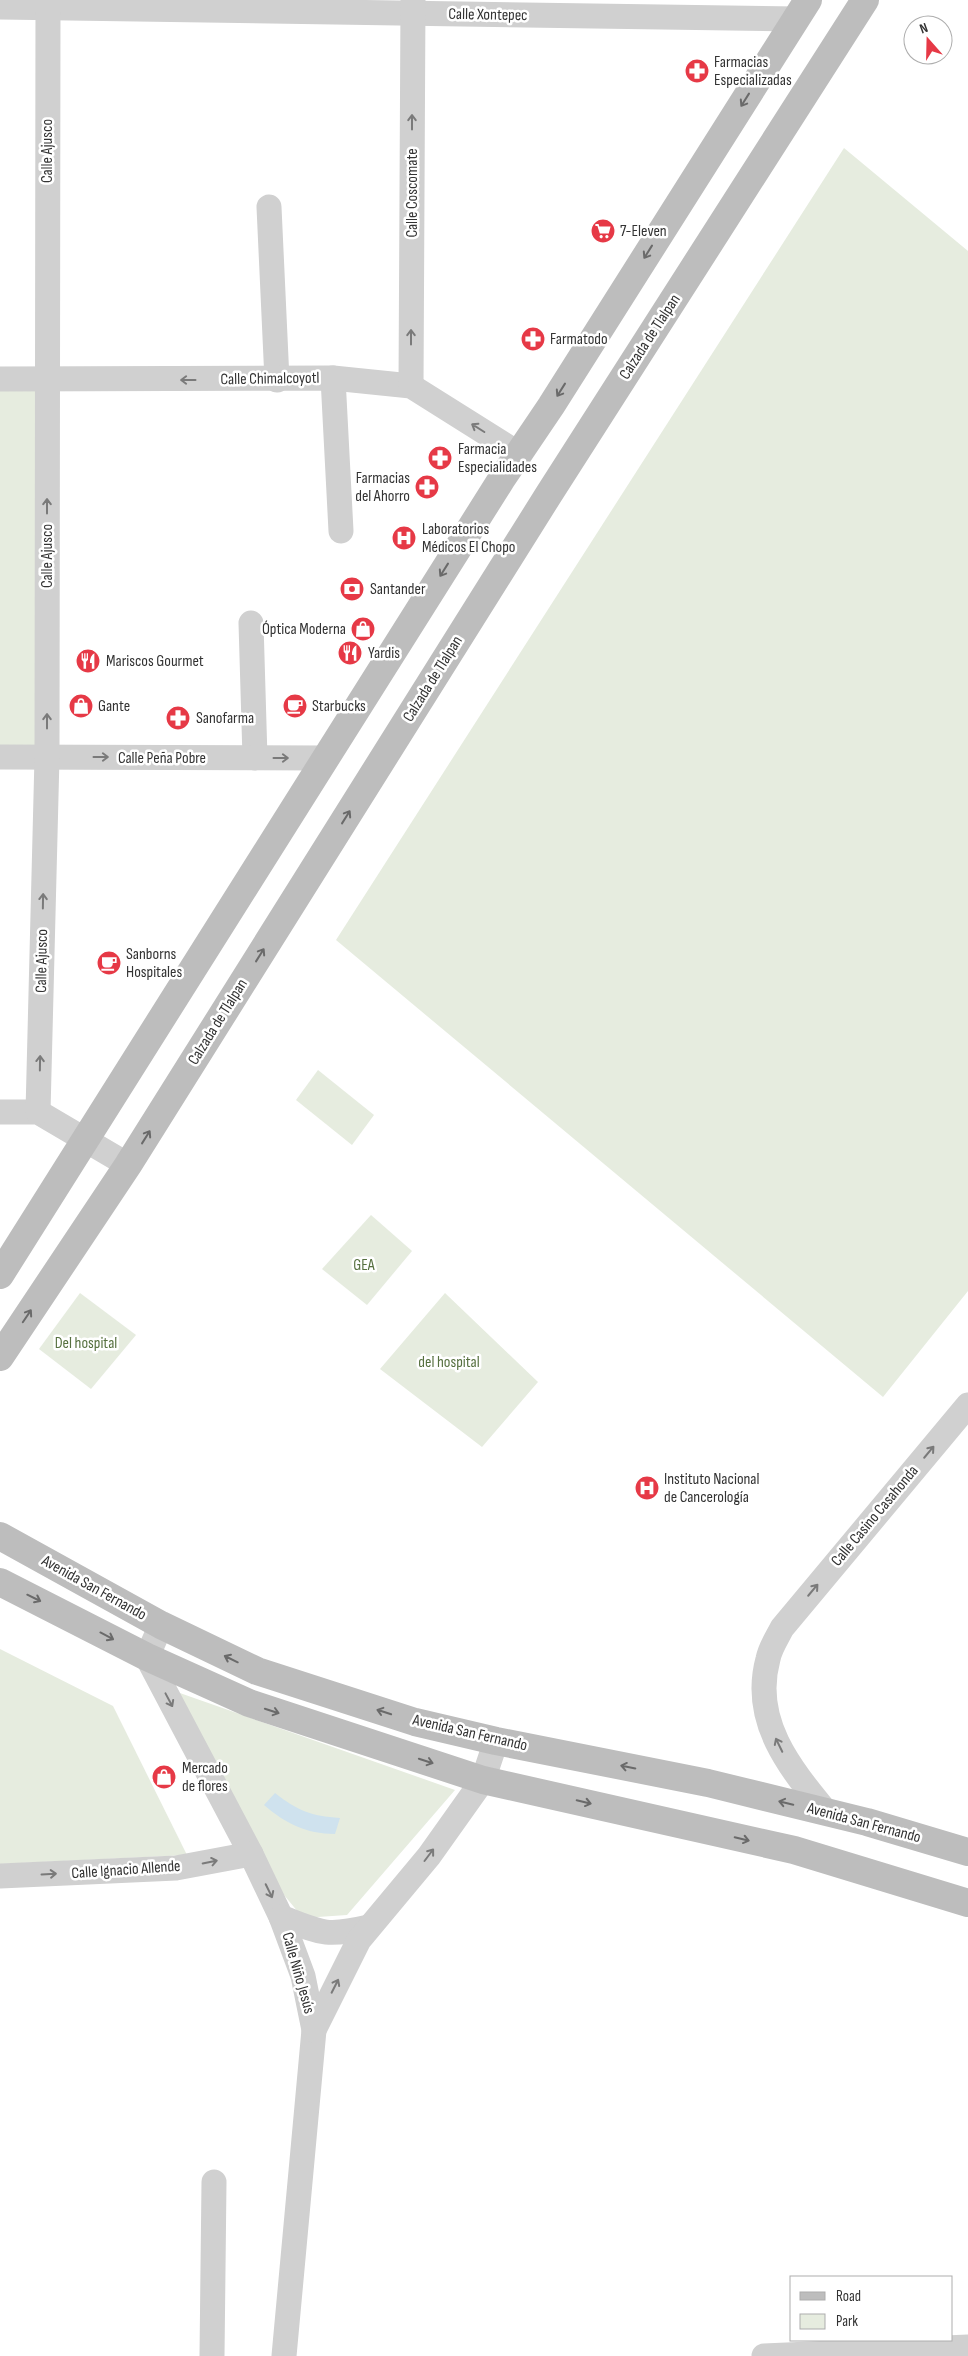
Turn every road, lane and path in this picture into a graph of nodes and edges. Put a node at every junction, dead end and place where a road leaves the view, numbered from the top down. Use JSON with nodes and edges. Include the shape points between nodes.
{"nodes":[{"id":1,"x":865,"y":0,"type":"edge"},
{"id":2,"x":48,"y":4,"type":"edge"},
{"id":3,"x":0,"y":7,"type":"edge"},
{"id":4,"x":412,"y":7,"type":"edge"},
{"id":5,"x":802,"y":9,"type":"edge"},
{"id":6,"x":269,"y":207,"type":"dead end"},
{"id":7,"x":333,"y":378,"type":"junction"},
{"id":8,"x":0,"y":379,"type":"edge"},
{"id":9,"x":46,"y":380,"type":"junction"},
{"id":10,"x":278,"y":380,"type":"junction"},
{"id":11,"x":411,"y":386,"type":"junction"},
{"id":12,"x":519,"y":454,"type":"junction"},
{"id":13,"x":341,"y":531,"type":"dead end"},
{"id":14,"x":251,"y":624,"type":"dead end"},
{"id":15,"x":0,"y":756,"type":"edge"},
{"id":16,"x":47,"y":757,"type":"junction"},
{"id":17,"x":255,"y":758,"type":"junction"},
{"id":18,"x":325,"y":758,"type":"junction"},
{"id":19,"x":0,"y":1112,"type":"edge"},
{"id":20,"x":38,"y":1112,"type":"junction"},
{"id":21,"x":85,"y":1139,"type":"junction"},
{"id":22,"x":128,"y":1165,"type":"junction"},
{"id":23,"x":0,"y":1275,"type":"edge"},
{"id":24,"x":0,"y":1357,"type":"edge"},
{"id":25,"x":968,"y":1405,"type":"edge"},
{"id":26,"x":0,"y":1536,"type":"edge"},
{"id":27,"x":0,"y":1582,"type":"edge"},
{"id":28,"x":161,"y":1625,"type":"junction"},
{"id":29,"x":147,"y":1657,"type":"junction"},
{"id":30,"x":496,"y":1741,"type":"junction"},
{"id":31,"x":545,"y":1750,"type":"junction"},
{"id":32,"x":483,"y":1780,"type":"junction"},
{"id":33,"x":545,"y":1794,"type":"junction"},
{"id":34,"x":827,"y":1813,"type":"junction"},
{"id":35,"x":968,"y":1852,"type":"edge"},
{"id":36,"x":251,"y":1854,"type":"junction"},
{"id":37,"x":0,"y":1876,"type":"edge"},
{"id":38,"x":965,"y":1897,"type":"edge"},
{"id":39,"x":281,"y":1917,"type":"junction"},
{"id":40,"x":369,"y":1927,"type":"junction"},
{"id":41,"x":314,"y":2030,"type":"junction"},
{"id":42,"x":214,"y":2182,"type":"dead end"},
{"id":43,"x":968,"y":2347,"type":"edge"},
{"id":44,"x":932,"y":2352,"type":"edge"},
{"id":45,"x":212,"y":2356,"type":"edge"},
{"id":46,"x":284,"y":2356,"type":"edge"},
{"id":47,"x":764,"y":2356,"type":"edge"}],
"edges":[{"from":22,"to":1,"type":"main road","name":"Calzada de Tlalpan","one_way":true,"via":[[548,494]]},
{"from":2,"to":3,"type":"street","name":"Calle Xontepec"},
{"from":2,"to":4,"type":"street","name":"Calle Xontepec"},
{"from":2,"to":9,"type":"street","name":"Calle Ajusco"},
{"from":4,"to":5,"type":"street","name":"Calle Xontepec"},
{"from":11,"to":4,"type":"street","name":"Calle Coscomate","one_way":true},
{"from":5,"to":12,"type":"main road","one_way":true},
{"from":6,"to":10,"type":"street"},
{"from":7,"to":10,"type":"street","name":"Calle Chimalcoyotl"},
{"from":7,"to":11,"type":"street","name":"Calle Chimalcoyotl"},
{"from":7,"to":13,"type":"street"},
{"from":8,"to":9,"type":"street","name":"Calle Chimalcoyotl"},
{"from":10,"to":9,"type":"street","name":"Calle Chimalcoyotl","one_way":true},
{"from":16,"to":9,"type":"street","name":"Calle Ajusco","one_way":true},
{"from":12,"to":11,"type":"street","name":"Calle Chimalcoyotl","one_way":true},
{"from":12,"to":18,"type":"main road","one_way":true},
{"from":14,"to":17,"type":"street"},
{"from":15,"to":16,"type":"street","name":"Calle Peña Pobre"},
{"from":16,"to":17,"type":"street","name":"Calle Peña Pobre","one_way":true},
{"from":20,"to":16,"type":"street","name":"Calle Ajusco","one_way":true},
{"from":17,"to":18,"type":"street","name":"Calle Peña Pobre","one_way":true},
{"from":18,"to":21,"type":"main road"},
{"from":19,"to":20,"type":"street"},
{"from":20,"to":21,"type":"street"},
{"from":21,"to":22,"type":"street"},
{"from":21,"to":23,"type":"main road"},
{"from":24,"to":22,"type":"main road","name":"Calzada de Tlalpan","one_way":true},
{"from":34,"to":25,"type":"street","name":"Calle Casino Casahonda","one_way":true,"via":[[791,1769],[767,1721],[763,1688],[768,1658],[782,1628]]},
{"from":26,"to":28,"type":"main road","name":"Avenida San Fernando"},
{"from":27,"to":29,"type":"main road","one_way":true},
{"from":28,"to":29,"type":"street"},
{"from":30,"to":28,"type":"main road","name":"Avenida San Fernando","one_way":true,"via":[[414,1722],[257,1671]]},
{"from":29,"to":32,"type":"main road","one_way":true,"via":[[249,1703]]},
{"from":29,"to":36,"type":"street","name":"Calle Niño Jesús","one_way":true},
{"from":30,"to":31,"type":"main road","name":"Avenida San Fernando"},
{"from":30,"to":32,"type":"street"},
{"from":31,"to":33,"type":"main road","via":[[561,1773],[556,1789]]},
{"from":34,"to":31,"type":"main road","name":"Avenida San Fernando","one_way":true,"via":[[708,1783]]},
{"from":32,"to":33,"type":"main road"},
{"from":40,"to":32,"type":"street","one_way":true,"via":[[428,1856]]},
{"from":33,"to":38,"type":"main road","one_way":true,"via":[[794,1850]]},
{"from":34,"to":35,"type":"main road","name":"Avenida San Fernando"},
{"from":37,"to":36,"type":"street","name":"Calle Ignacio Allende","one_way":true,"via":[[176,1868]]},
{"from":36,"to":39,"type":"street","name":"Calle Niño Jesús","one_way":true},
{"from":39,"to":40,"type":"street","via":[[321,1933],[340,1934]]},
{"from":39,"to":41,"type":"street","name":"Calle Niño Jesús","via":[[302,1976]]},
{"from":41,"to":40,"type":"street","one_way":true,"via":[[352,1952]]},
{"from":41,"to":46,"type":"street","name":"Calle Niño Jesús"},
{"from":42,"to":45,"type":"street"},
{"from":43,"to":44,"type":"street"},
{"from":44,"to":47,"type":"street"}]}
